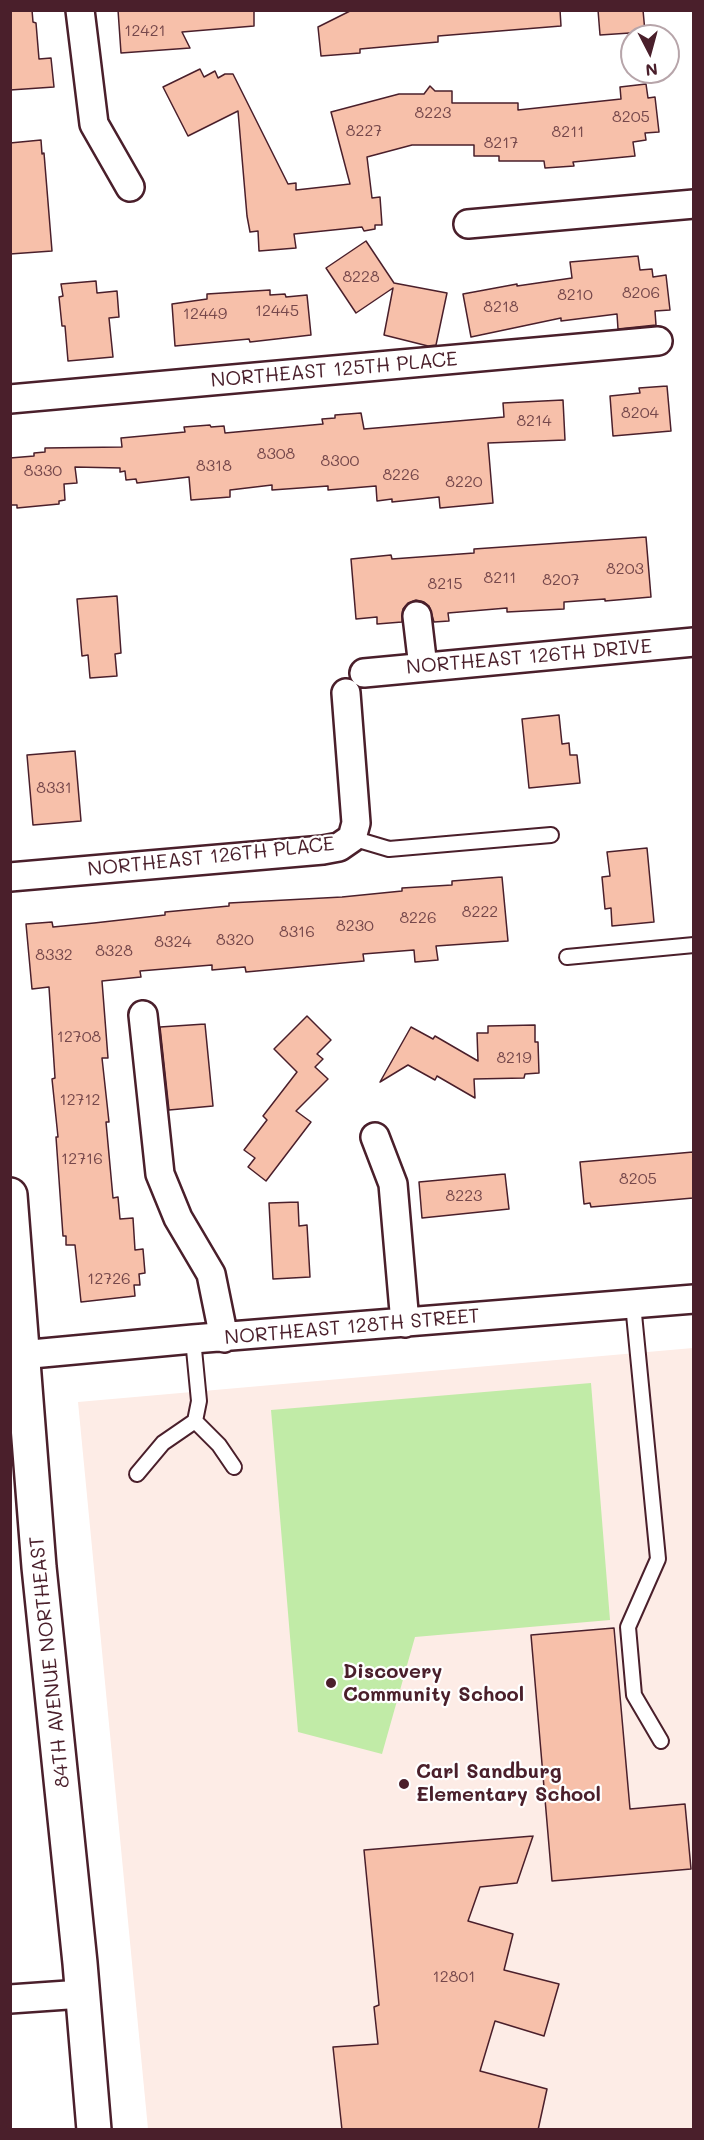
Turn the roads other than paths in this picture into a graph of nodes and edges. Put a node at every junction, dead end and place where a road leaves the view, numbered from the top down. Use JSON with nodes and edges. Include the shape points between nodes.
{"nodes":[{"id":1,"x":80,"y":10,"type":"edge"},
{"id":2,"x":130,"y":187,"type":"dead end"},
{"id":3,"x":693,"y":204,"type":"edge"},
{"id":4,"x":468,"y":224,"type":"dead end"},
{"id":5,"x":658,"y":341,"type":"dead end"},
{"id":6,"x":10,"y":399,"type":"edge"},
{"id":7,"x":417,"y":616,"type":"dead end"},
{"id":8,"x":693,"y":642,"type":"edge"},
{"id":9,"x":423,"y":667,"type":"junction"},
{"id":10,"x":364,"y":672,"type":"dead end"},
{"id":11,"x":346,"y":693,"type":"dead end"},
{"id":12,"x":551,"y":835,"type":"dead end"},
{"id":13,"x":352,"y":837,"type":"junction"},
{"id":14,"x":10,"y":877,"type":"edge"},
{"id":15,"x":693,"y":945,"type":"edge"},
{"id":16,"x":567,"y":957,"type":"dead end"},
{"id":17,"x":143,"y":1015,"type":"dead end"},
{"id":18,"x":375,"y":1137,"type":"dead end"},
{"id":19,"x":10,"y":1195,"type":"edge"},
{"id":20,"x":693,"y":1299,"type":"edge"},
{"id":21,"x":633,"y":1304,"type":"junction"},
{"id":22,"x":405,"y":1323,"type":"junction"},
{"id":23,"x":224,"y":1338,"type":"junction"},
{"id":24,"x":193,"y":1339,"type":"junction"},
{"id":25,"x":17,"y":1356,"type":"edge"},
{"id":26,"x":195,"y":1421,"type":"junction"},
{"id":27,"x":234,"y":1467,"type":"dead end"},
{"id":28,"x":137,"y":1474,"type":"dead end"},
{"id":29,"x":661,"y":1741,"type":"dead end"},
{"id":30,"x":82,"y":1994,"type":"junction"},
{"id":31,"x":10,"y":1998,"type":"edge"},
{"id":32,"x":94,"y":2130,"type":"edge"}],
"edges":[{"from":1,"to":2,"type":"street","via":[[94,124]]},
{"from":3,"to":4,"type":"street"},
{"from":5,"to":6,"type":"street","name":"NORTHEAST 125TH PLACE"},
{"from":7,"to":9,"type":"street"},
{"from":8,"to":9,"type":"street","name":"NORTHEAST 126TH DRIVE"},
{"from":9,"to":10,"type":"street","name":"NORTHEAST 126TH DRIVE"},
{"from":11,"to":13,"type":"street","via":[[356,816]]},
{"from":12,"to":13,"type":"lane","name":"NORTHEAST 126TH PLACE","via":[[389,849]]},
{"from":13,"to":14,"type":"street","name":"NORTHEAST 126TH PLACE","via":[[339,847],[323,850]]},
{"from":15,"to":16,"type":"lane"},
{"from":17,"to":23,"type":"street","via":[[160,1174],[178,1218],[212,1274]]},
{"from":18,"to":22,"type":"street","via":[[393,1184]]},
{"from":19,"to":25,"type":"street","name":"84TH AVENUE NORTHEAST"},
{"from":20,"to":21,"type":"street","name":"NORTHEAST 128TH STREET"},
{"from":21,"to":22,"type":"street","name":"NORTHEAST 128TH STREET"},
{"from":21,"to":29,"type":"lane","via":[[658,1559],[628,1627],[634,1695]]},
{"from":22,"to":23,"type":"street","name":"NORTHEAST 128TH STREET"},
{"from":23,"to":24,"type":"street","name":"NORTHEAST 128TH STREET"},
{"from":24,"to":25,"type":"street","name":"NORTHEAST 128TH STREET"},
{"from":24,"to":26,"type":"lane","via":[[199,1401]]},
{"from":25,"to":30,"type":"street","name":"84TH AVENUE NORTHEAST"},
{"from":26,"to":27,"type":"lane"},
{"from":26,"to":28,"type":"lane","via":[[163,1443]]},
{"from":30,"to":31,"type":"street"},
{"from":30,"to":32,"type":"street","name":"84TH AVENUE NORTHEAST"}]}
